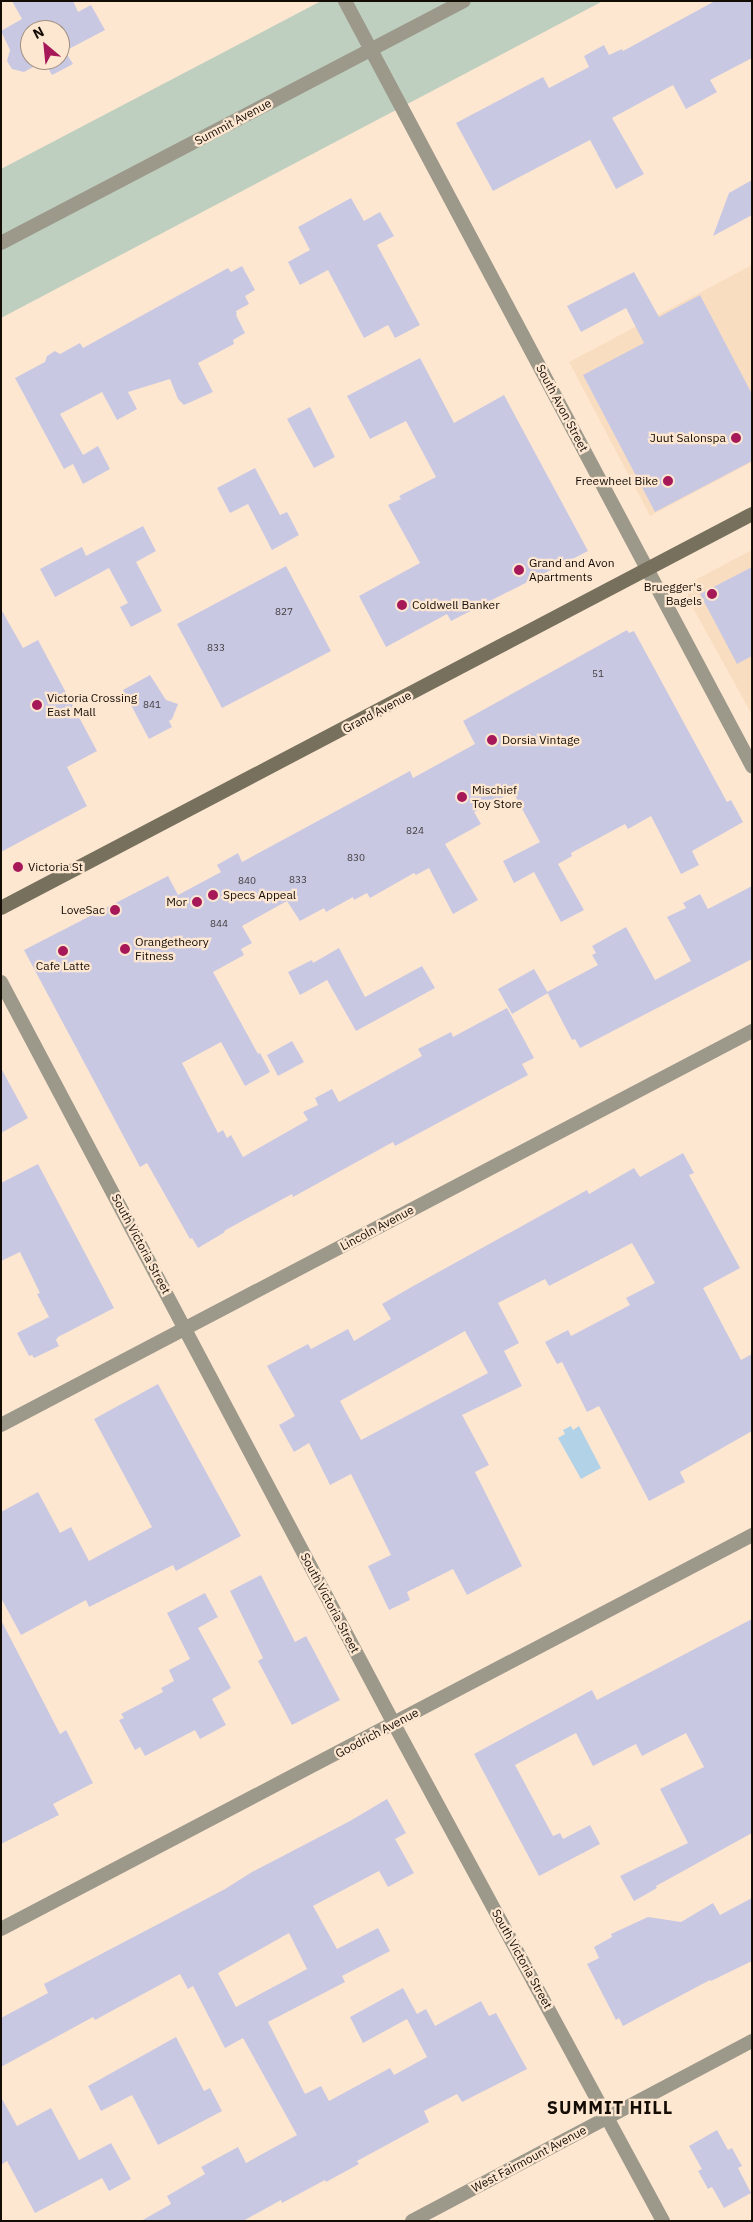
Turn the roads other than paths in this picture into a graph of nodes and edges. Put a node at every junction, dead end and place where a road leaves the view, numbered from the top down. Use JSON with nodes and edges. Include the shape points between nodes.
{"nodes":[{"id":1,"x":345,"y":1,"type":"edge"},
{"id":2,"x":464,"y":1,"type":"edge"},
{"id":3,"x":371,"y":50,"type":"junction"},
{"id":4,"x":1,"y":243,"type":"edge"},
{"id":5,"x":752,"y":514,"type":"edge"},
{"id":6,"x":648,"y":569,"type":"junction"},
{"id":7,"x":752,"y":766,"type":"edge"},
{"id":8,"x":1,"y":908,"type":"edge"},
{"id":9,"x":1,"y":982,"type":"edge"},
{"id":10,"x":752,"y":1031,"type":"edge"},
{"id":11,"x":186,"y":1328,"type":"junction"},
{"id":12,"x":1,"y":1424,"type":"edge"},
{"id":13,"x":752,"y":1535,"type":"edge"},
{"id":14,"x":394,"y":1724,"type":"junction"},
{"id":15,"x":1,"y":1929,"type":"edge"},
{"id":16,"x":752,"y":2041,"type":"edge"},
{"id":17,"x":608,"y":2117,"type":"junction"},
{"id":18,"x":412,"y":2221,"type":"edge"},
{"id":19,"x":663,"y":2221,"type":"edge"}],
"edges":[{"from":1,"to":3,"type":"street","name":"South Avon Street"},
{"from":2,"to":3,"type":"street","name":"Summit Avenue"},
{"from":3,"to":4,"type":"street","name":"Summit Avenue"},
{"from":3,"to":6,"type":"street","name":"South Avon Street"},
{"from":5,"to":6,"type":"main road","name":"Grand Avenue"},
{"from":6,"to":7,"type":"street","name":"South Avon Street"},
{"from":6,"to":8,"type":"main road","name":"Grand Avenue"},
{"from":9,"to":11,"type":"street","name":"South Victoria Street"},
{"from":10,"to":11,"type":"street","name":"Lincoln Avenue"},
{"from":11,"to":12,"type":"street","name":"Lincoln Avenue"},
{"from":11,"to":14,"type":"street","name":"South Victoria Street"},
{"from":13,"to":14,"type":"street","name":"Goodrich Avenue"},
{"from":14,"to":15,"type":"street","name":"Goodrich Avenue"},
{"from":14,"to":17,"type":"street","name":"South Victoria Street"},
{"from":16,"to":17,"type":"street","name":"West Fairmount Avenue"},
{"from":17,"to":18,"type":"street","name":"West Fairmount Avenue"},
{"from":17,"to":19,"type":"street","name":"South Victoria Street"}]}
